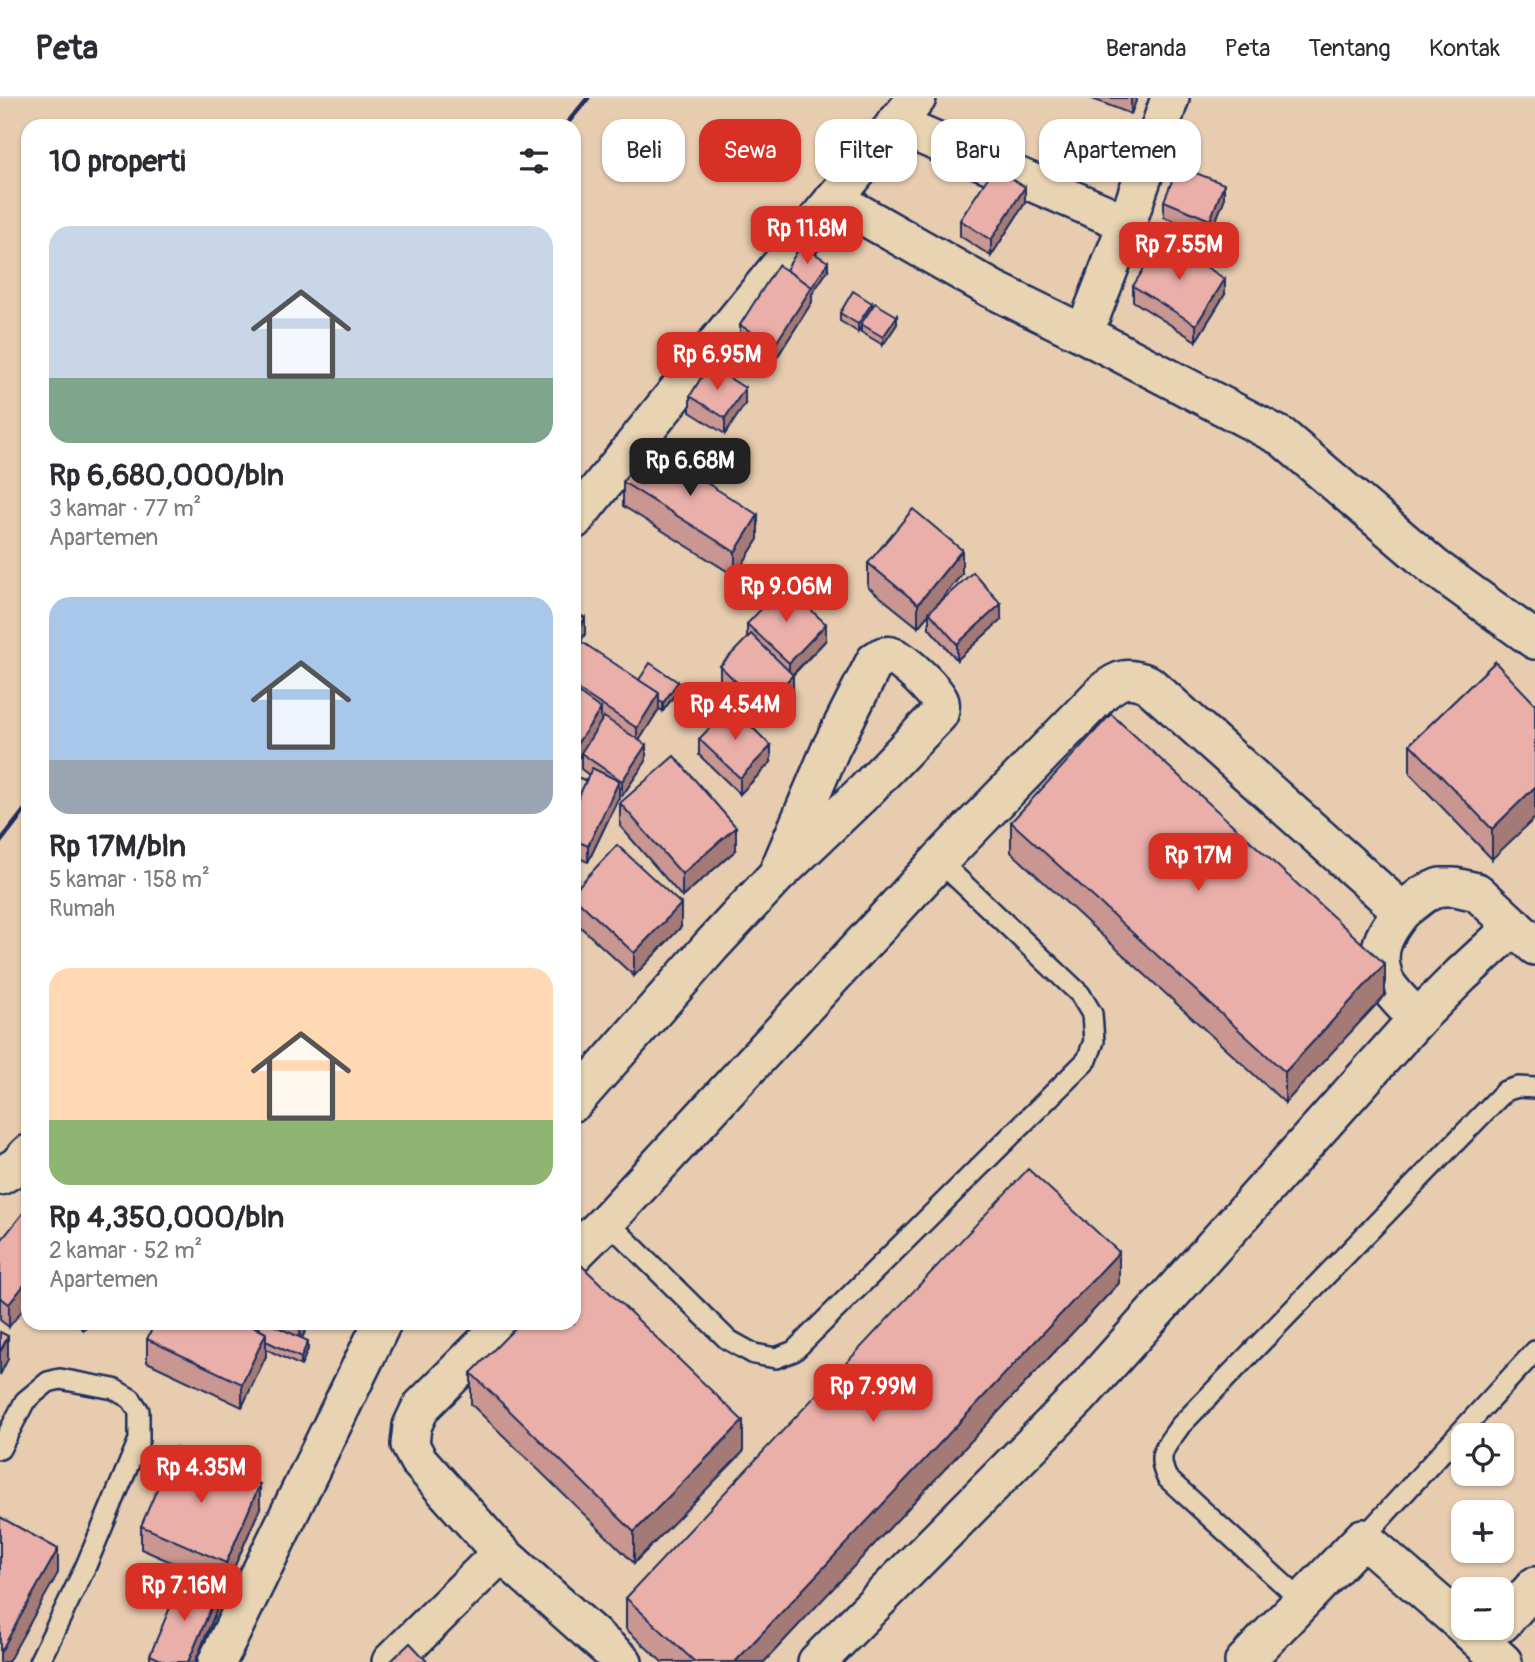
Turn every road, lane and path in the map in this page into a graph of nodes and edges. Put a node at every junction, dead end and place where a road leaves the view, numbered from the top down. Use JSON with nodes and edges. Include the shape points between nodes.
{"nodes":[{"id":1,"x":1170,"y":98,"type":"edge"},
{"id":2,"x":906,"y":111,"type":"edge"},
{"id":3,"x":834,"y":199,"type":"junction"},
{"id":4,"x":1128,"y":223,"type":"junction"},
{"id":5,"x":1084,"y":334,"type":"junction"},
{"id":6,"x":581,"y":511,"type":"edge"},
{"id":7,"x":1535,"y":640,"type":"edge"},
{"id":8,"x":939,"y":861,"type":"junction"},
{"id":9,"x":777,"y":875,"type":"junction"},
{"id":10,"x":1402,"y":911,"type":"junction"},
{"id":11,"x":1524,"y":936,"type":"edge"},
{"id":12,"x":1417,"y":1019,"type":"junction"},
{"id":13,"x":1535,"y":1088,"type":"edge"},
{"id":14,"x":581,"y":1094,"type":"edge"},
{"id":15,"x":607,"y":1221,"type":"junction"},
{"id":16,"x":581,"y":1247,"type":"edge"},
{"id":17,"x":379,"y":1330,"type":"edge"},
{"id":18,"x":498,"y":1330,"type":"edge"},
{"id":19,"x":1535,"y":1351,"type":"edge"},
{"id":20,"x":0,"y":1449,"type":"edge"},
{"id":21,"x":1363,"y":1538,"type":"junction"},
{"id":22,"x":501,"y":1553,"type":"junction"},
{"id":23,"x":1535,"y":1586,"type":"edge"},
{"id":24,"x":1303,"y":1602,"type":"junction"},
{"id":25,"x":1514,"y":1607,"type":"edge"},
{"id":26,"x":1451,"y":1612,"type":"edge"},
{"id":27,"x":39,"y":1662,"type":"edge"},
{"id":28,"x":217,"y":1662,"type":"edge"},
{"id":29,"x":391,"y":1662,"type":"edge"},
{"id":30,"x":624,"y":1662,"type":"edge"},
{"id":31,"x":817,"y":1662,"type":"edge"},
{"id":32,"x":1244,"y":1662,"type":"edge"}],
"edges":[{"from":1,"to":4,"type":"street"},
{"from":2,"to":3,"type":"street"},
{"from":2,"to":4,"type":"street"},
{"from":3,"to":5,"type":"street","via":[[992,289]]},
{"from":3,"to":6,"type":"street"},
{"from":4,"to":5,"type":"street"},
{"from":5,"to":7,"type":"street","via":[[1282,437],[1434,567]]},
{"from":8,"to":10,"type":"street","via":[[1103,692],[1117,681],[1132,678],[1147,684]]},
{"from":8,"to":15,"type":"street"},
{"from":8,"to":15,"type":"lane","via":[[1080,994],[1092,1014],[1094,1041],[1087,1060],[794,1351],[776,1358],[754,1354],[727,1339]]},
{"from":9,"to":9,"type":"street","via":[[939,714],[940,701],[933,691],[901,660],[882,656],[875,661],[831,748]]},
{"from":9,"to":14,"type":"street"},
{"from":10,"to":11,"type":"street","via":[[1424,894],[1455,887],[1476,892]]},
{"from":10,"to":12,"type":"street","via":[[1379,955],[1386,984]]},
{"from":11,"to":12,"type":"street","via":[[1461,975]]},
{"from":12,"to":31,"type":"street","via":[[1079,1397]]},
{"from":13,"to":24,"type":"lane","via":[[1505,1091],[1180,1426],[1161,1455],[1167,1478]]},
{"from":15,"to":16,"type":"street"},
{"from":17,"to":28,"type":"street"},
{"from":18,"to":22,"type":"street","via":[[421,1407],[410,1445],[418,1460]]},
{"from":19,"to":21,"type":"lane"},
{"from":20,"to":27,"type":"lane","via":[[25,1401],[48,1382],[60,1379],[114,1389],[131,1399],[139,1411],[139,1440]]},
{"from":21,"to":24,"type":"street"},
{"from":21,"to":26,"type":"street"},
{"from":22,"to":29,"type":"street"},
{"from":22,"to":30,"type":"street"},
{"from":23,"to":25,"type":"street"},
{"from":24,"to":32,"type":"street"}]}
